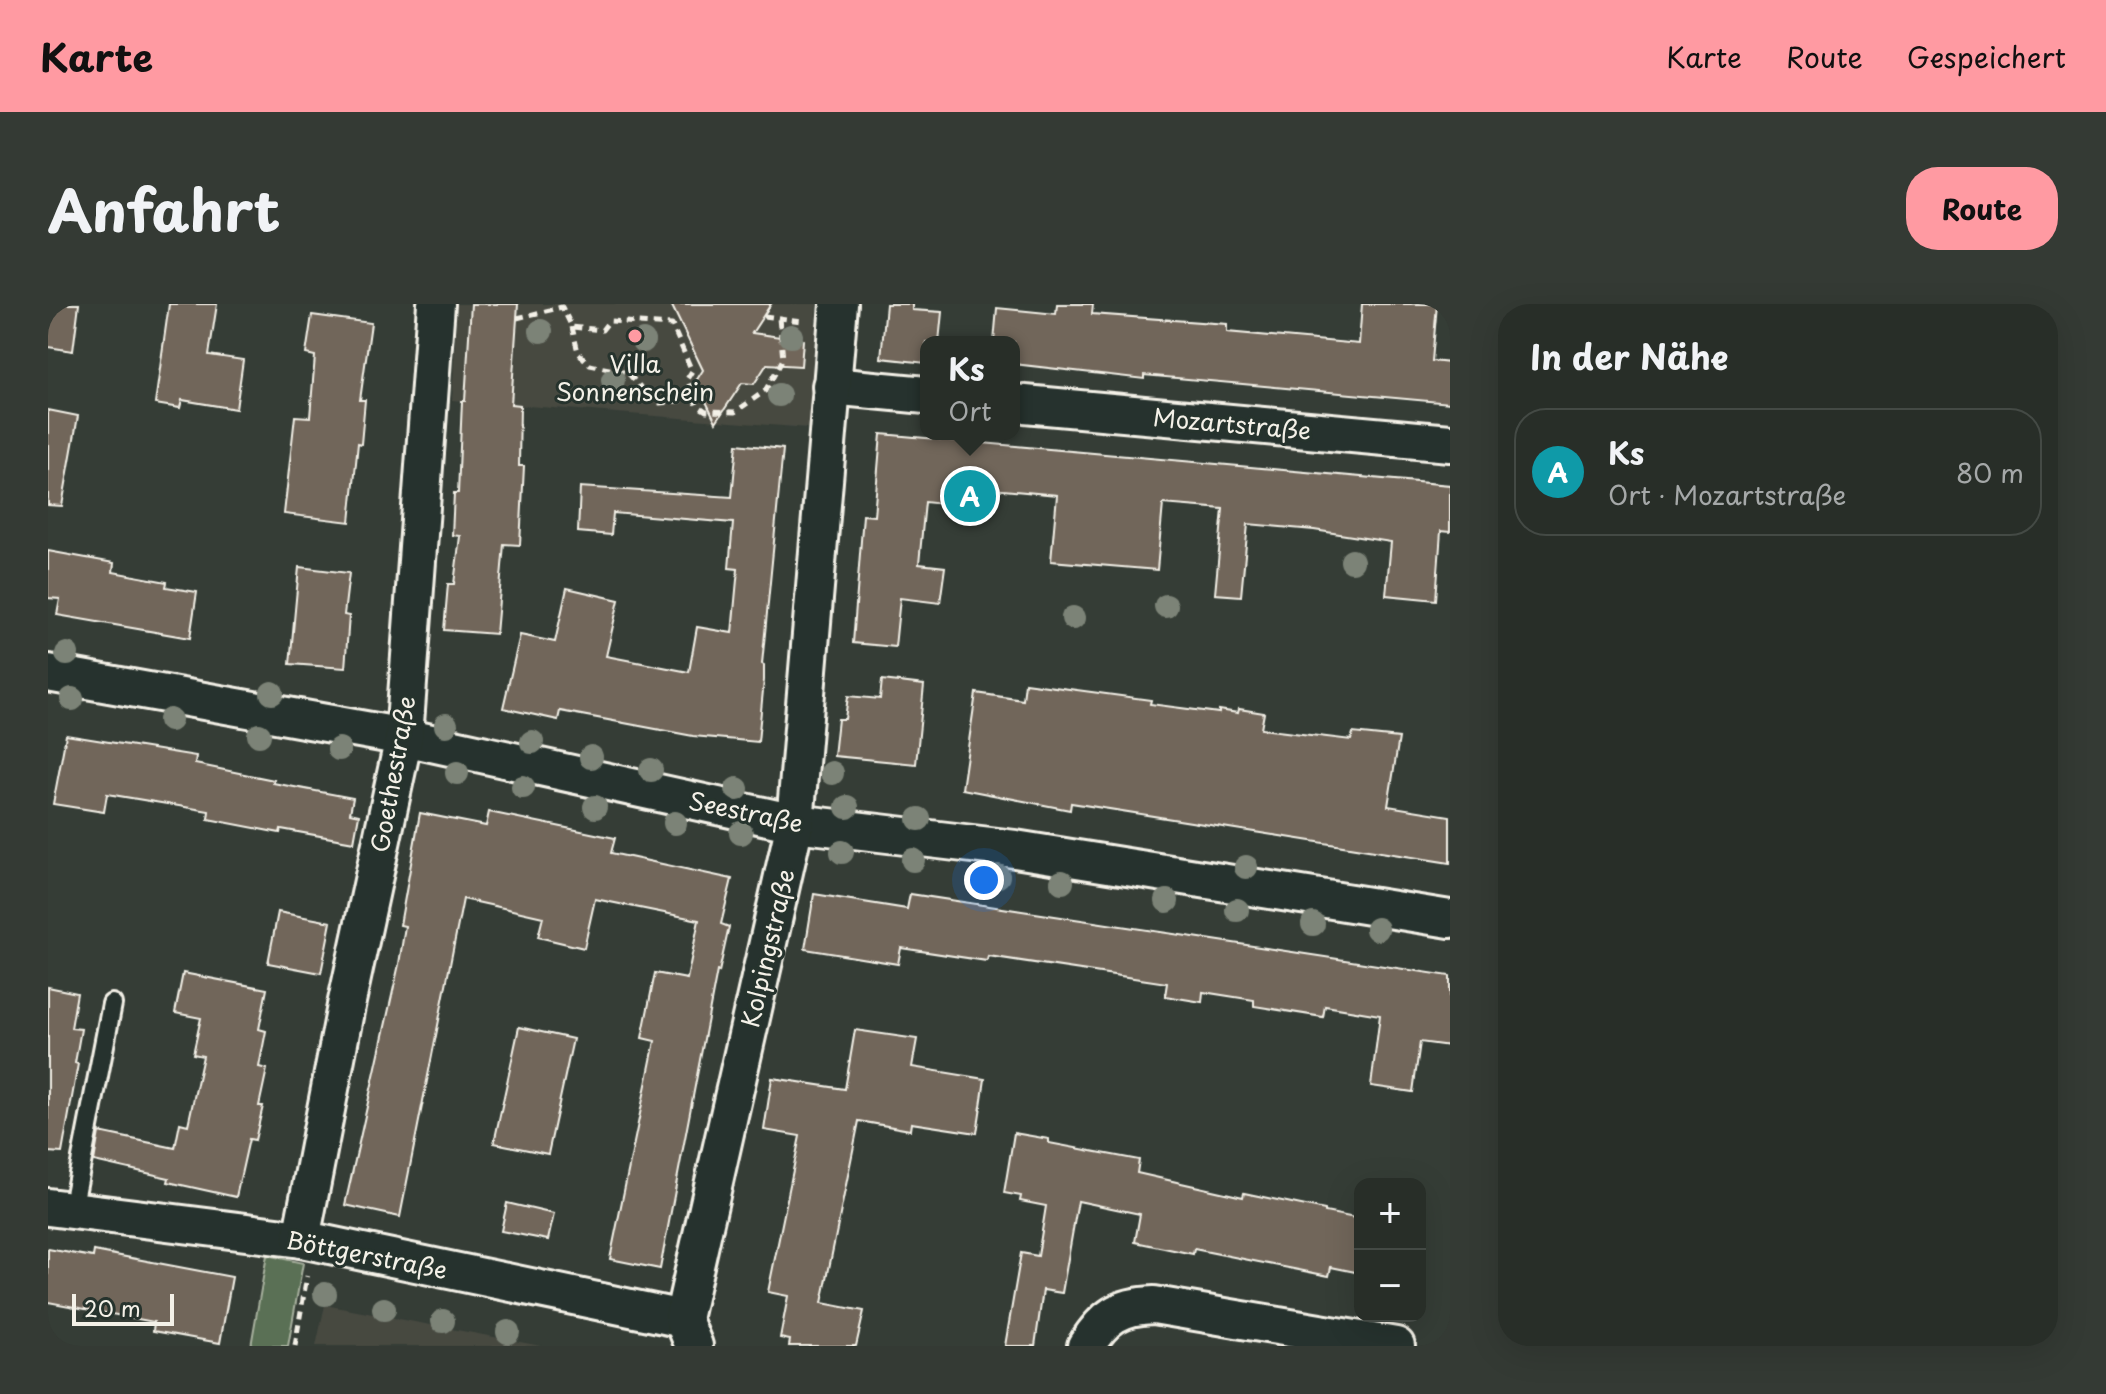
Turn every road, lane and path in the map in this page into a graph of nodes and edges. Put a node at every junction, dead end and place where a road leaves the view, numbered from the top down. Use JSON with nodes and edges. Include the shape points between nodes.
{"nodes":[{"id":1,"x":436,"y":304,"type":"edge"},
{"id":2,"x":839,"y":304,"type":"edge"},
{"id":3,"x":517,"y":318,"type":"dead end"},
{"id":4,"x":779,"y":318,"type":"dead end"},
{"id":5,"x":572,"y":327,"type":"junction"},
{"id":6,"x":831,"y":386,"type":"junction"},
{"id":7,"x":920,"y":394,"type":"edge"},
{"id":8,"x":695,"y":399,"type":"junction"},
{"id":9,"x":1020,"y":404,"type":"edge"},
{"id":10,"x":1450,"y":443,"type":"edge"},
{"id":11,"x":48,"y":673,"type":"edge"},
{"id":12,"x":404,"y":737,"type":"junction"},
{"id":13,"x":795,"y":823,"type":"junction"},
{"id":14,"x":1450,"y":919,"type":"edge"},
{"id":15,"x":112,"y":1004,"type":"dead end"},
{"id":16,"x":60,"y":1208,"type":"edge"},
{"id":17,"x":301,"y":1239,"type":"junction"},
{"id":18,"x":688,"y":1332,"type":"edge"},
{"id":19,"x":295,"y":1346,"type":"edge"},
{"id":20,"x":1086,"y":1346,"type":"edge"},
{"id":21,"x":1396,"y":1346,"type":"edge"}],
"edges":[{"from":1,"to":12,"type":"street","name":"Goethestraße"},
{"from":2,"to":6,"type":"street","name":"Kolpingstraße"},
{"from":3,"to":5,"type":"path","via":[[562,307]]},
{"from":4,"to":8,"type":"path","via":[[783,359],[765,391],[735,412],[706,411]]},
{"from":5,"to":8,"type":"path","via":[[578,352],[590,365],[628,373],[660,403]]},
{"from":5,"to":8,"type":"path","via":[[602,330],[609,321],[672,325],[692,371],[687,379]]},
{"from":6,"to":7,"type":"street"},
{"from":6,"to":13,"type":"street","name":"Kolpingstraße"},
{"from":9,"to":10,"type":"street","name":"Mozartstraße"},
{"from":11,"to":12,"type":"street","name":"Seestraße"},
{"from":12,"to":13,"type":"street","name":"Seestraße"},
{"from":12,"to":17,"type":"street","name":"Goethestraße"},
{"from":13,"to":14,"type":"street","name":"Seestraße","via":[[1015,849]]},
{"from":13,"to":18,"type":"street","name":"Kolpingstraße"},
{"from":15,"to":16,"type":"lane"},
{"from":16,"to":17,"type":"street","name":"Böttgerstraße"},
{"from":17,"to":18,"type":"street","name":"Böttgerstraße"},
{"from":17,"to":19,"type":"path","via":[[310,1261]]},
{"from":20,"to":21,"type":"street","via":[[1113,1314],[1131,1305],[1154,1305]]}]}
